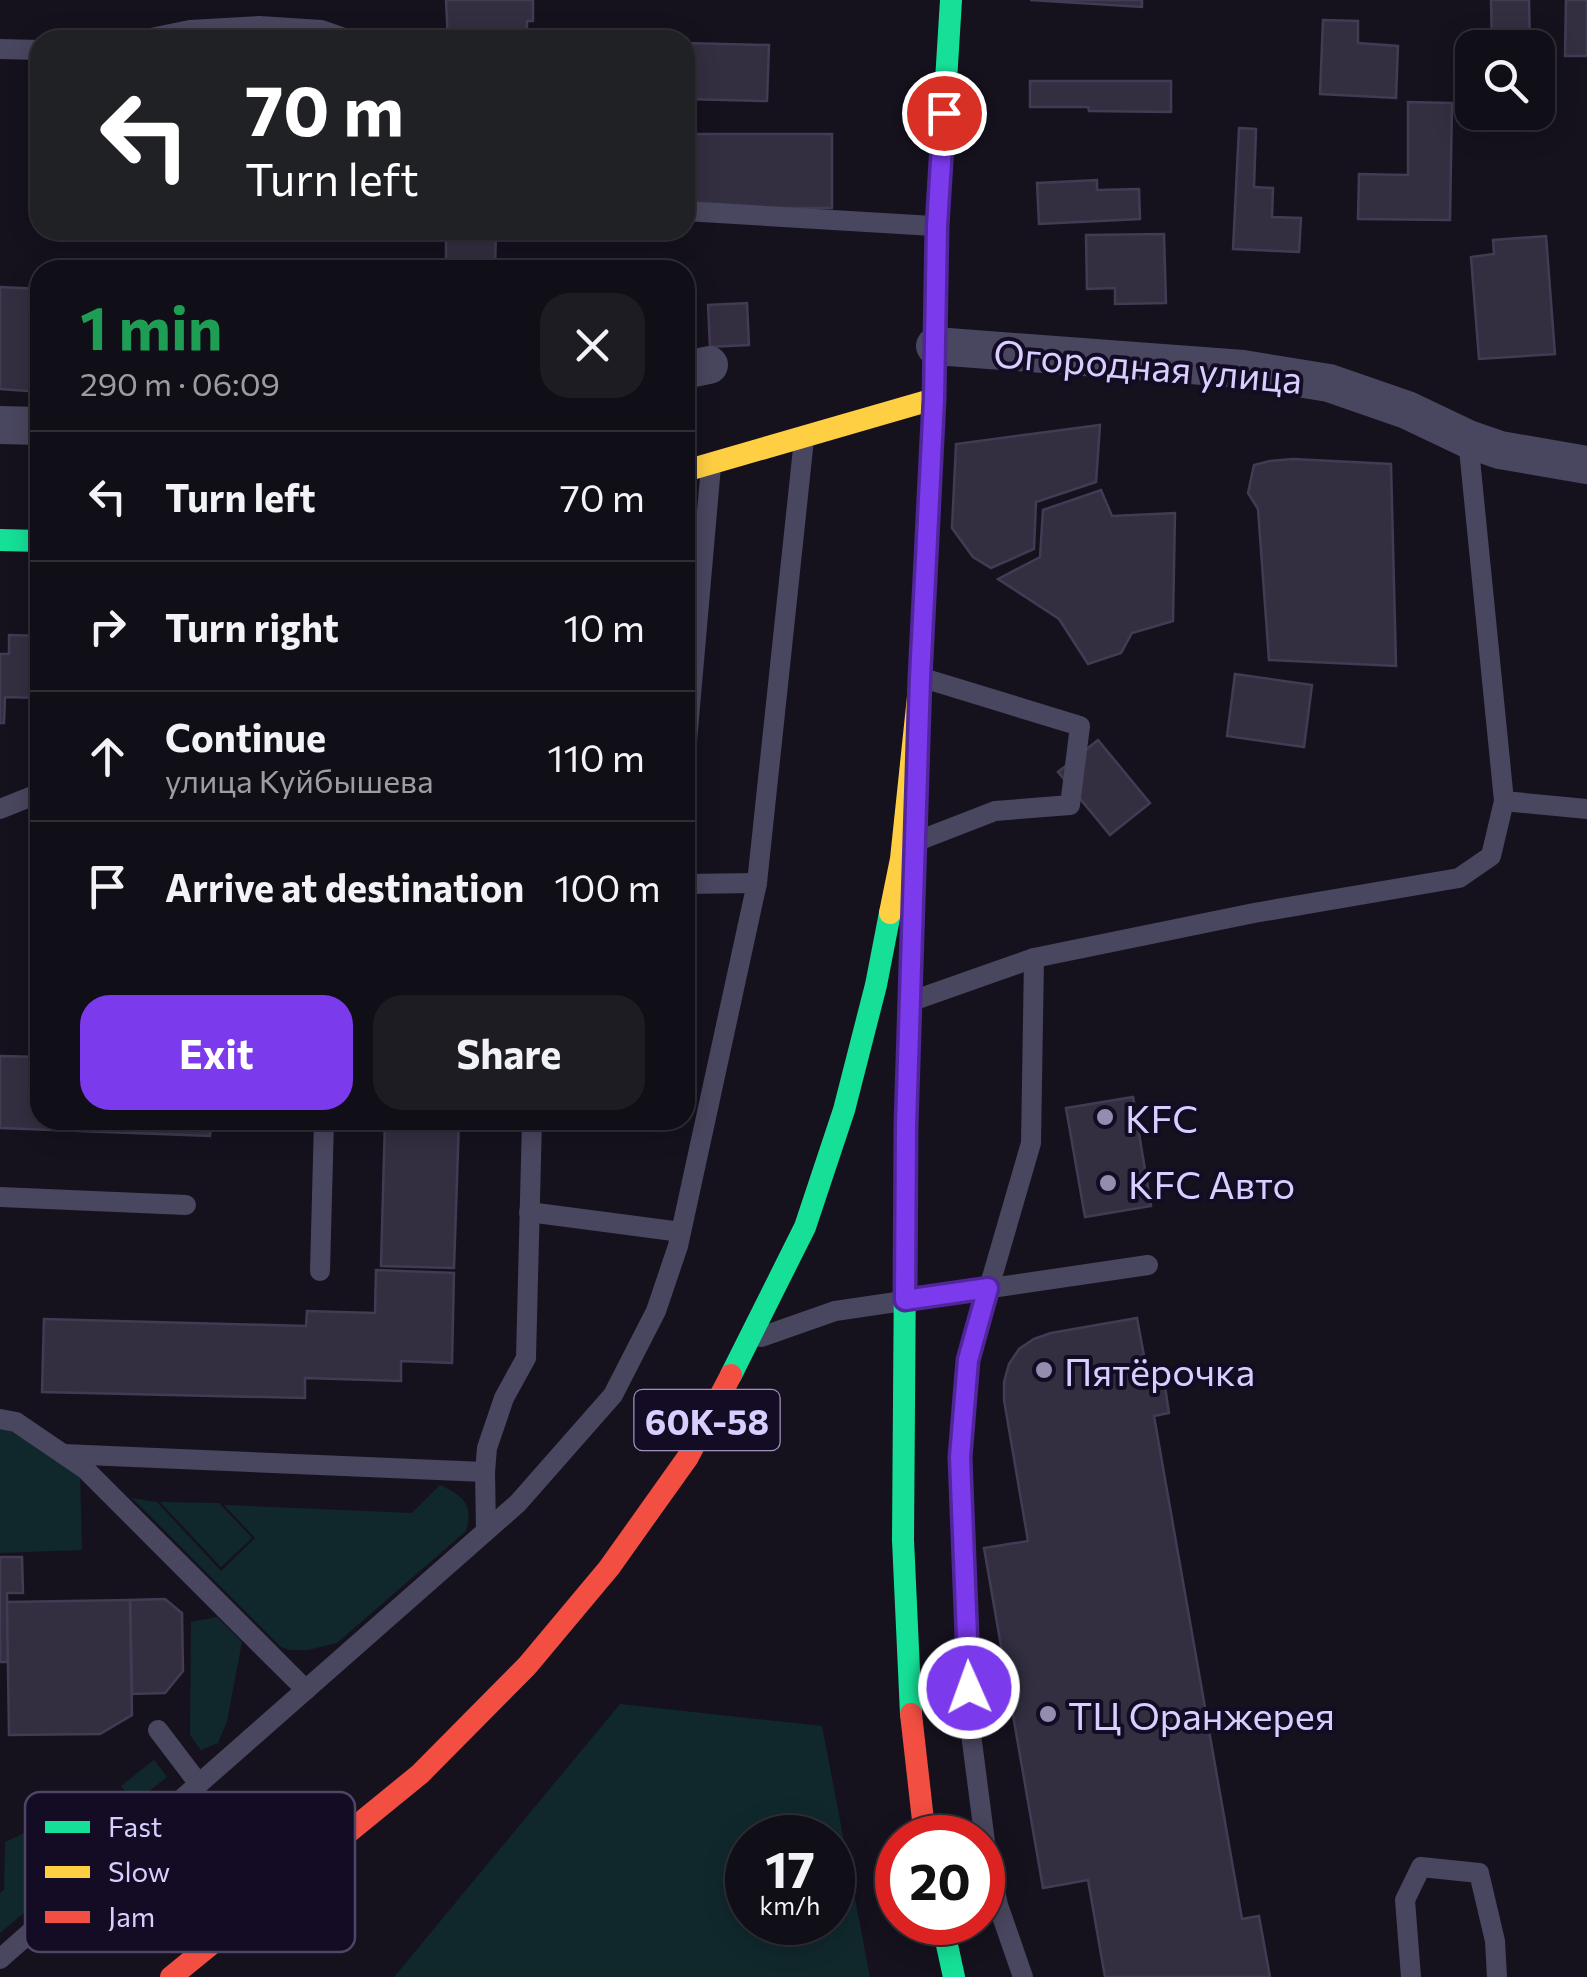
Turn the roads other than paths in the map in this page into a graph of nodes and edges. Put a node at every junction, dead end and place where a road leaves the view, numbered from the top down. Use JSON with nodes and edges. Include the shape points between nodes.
{"nodes":[{"id":1,"x":952,"y":0,"type":"edge"},
{"id":2,"x":190,"y":30,"type":"edge"},
{"id":3,"x":321,"y":30,"type":"edge"},
{"id":4,"x":0,"y":49,"type":"edge"},
{"id":5,"x":30,"y":50,"type":"edge"},
{"id":6,"x":695,"y":212,"type":"edge"},
{"id":7,"x":937,"y":226,"type":"junction"},
{"id":8,"x":935,"y":346,"type":"junction"},
{"id":9,"x":934,"y":399,"type":"junction"},
{"id":10,"x":0,"y":425,"type":"edge"},
{"id":11,"x":30,"y":426,"type":"edge"},
{"id":12,"x":804,"y":437,"type":"junction"},
{"id":13,"x":1468,"y":439,"type":"junction"},
{"id":14,"x":711,"y":464,"type":"junction"},
{"id":15,"x":1587,"y":465,"type":"edge"},
{"id":16,"x":695,"y":468,"type":"edge"},
{"id":17,"x":0,"y":540,"type":"edge"},
{"id":18,"x":30,"y":541,"type":"edge"},
{"id":19,"x":695,"y":661,"type":"edge"},
{"id":20,"x":920,"y":678,"type":"junction"},
{"id":21,"x":30,"y":796,"type":"edge"},
{"id":22,"x":1504,"y":801,"type":"junction"},
{"id":23,"x":1587,"y":809,"type":"edge"},
{"id":24,"x":0,"y":810,"type":"edge"},
{"id":25,"x":908,"y":851,"type":"junction"},
{"id":26,"x":695,"y":884,"type":"edge"},
{"id":27,"x":757,"y":884,"type":"junction"},
{"id":28,"x":1034,"y":958,"type":"junction"},
{"id":29,"x":910,"y":1002,"type":"junction"},
{"id":30,"x":324,"y":1130,"type":"edge"},
{"id":31,"x":532,"y":1130,"type":"edge"},
{"id":32,"x":0,"y":1197,"type":"edge"},
{"id":33,"x":186,"y":1206,"type":"dead end"},
{"id":34,"x":530,"y":1212,"type":"junction"},
{"id":35,"x":681,"y":1232,"type":"junction"},
{"id":36,"x":1148,"y":1265,"type":"dead end"},
{"id":37,"x":320,"y":1271,"type":"dead end"},
{"id":38,"x":988,"y":1288,"type":"junction"},
{"id":39,"x":905,"y":1300,"type":"junction"},
{"id":40,"x":750,"y":1341,"type":"junction"},
{"id":41,"x":0,"y":1419,"type":"edge"},
{"id":42,"x":63,"y":1454,"type":"junction"},
{"id":43,"x":485,"y":1472,"type":"junction"},
{"id":44,"x":486,"y":1530,"type":"junction"},
{"id":45,"x":306,"y":1690,"type":"junction"},
{"id":46,"x":158,"y":1730,"type":"dead end"},
{"id":47,"x":199,"y":1784,"type":"junction"},
{"id":48,"x":190,"y":1792,"type":"edge"},
{"id":49,"x":922,"y":1815,"type":"edge"},
{"id":50,"x":355,"y":1827,"type":"edge"},
{"id":51,"x":25,"y":1937,"type":"edge"},
{"id":52,"x":947,"y":1945,"type":"edge"},
{"id":53,"x":202,"y":1952,"type":"edge"},
{"id":54,"x":0,"y":1959,"type":"edge"},
{"id":55,"x":171,"y":1977,"type":"edge"},
{"id":56,"x":954,"y":1977,"type":"edge"},
{"id":57,"x":1023,"y":1977,"type":"edge"},
{"id":58,"x":1411,"y":1977,"type":"edge"},
{"id":59,"x":1498,"y":1977,"type":"edge"}],
"edges":[{"from":1,"to":7,"type":"main road"},
{"from":2,"to":3,"type":"lane"},
{"from":4,"to":5,"type":"lane"},
{"from":6,"to":7,"type":"lane"},
{"from":7,"to":8,"type":"main road"},
{"from":8,"to":9,"type":"main road"},
{"from":8,"to":13,"type":"street","name":"Огородная улица","via":[[1312,380],[1407,410]]},
{"from":9,"to":12,"type":"main road"},
{"from":9,"to":20,"type":"main road"},
{"from":10,"to":11,"type":"street"},
{"from":12,"to":14,"type":"main road"},
{"from":12,"to":27,"type":"lane"},
{"from":13,"to":15,"type":"street","name":"Огородная улица"},
{"from":13,"to":22,"type":"lane"},
{"from":14,"to":16,"type":"main road"},
{"from":14,"to":19,"type":"lane"},
{"from":17,"to":18,"type":"main road"},
{"from":20,"to":25,"type":"main road","number":"60К-58"},
{"from":20,"to":25,"type":"lane","via":[[1080,726],[1070,805],[995,811]]},
{"from":21,"to":24,"type":"lane"},
{"from":22,"to":23,"type":"lane"},
{"from":22,"to":28,"type":"lane","via":[[1492,856],[1458,878]]},
{"from":25,"to":29,"type":"main road"},
{"from":25,"to":40,"type":"main road","number":"60К-58","via":[[844,1110],[805,1228]]},
{"from":26,"to":27,"type":"lane"},
{"from":27,"to":35,"type":"lane"},
{"from":28,"to":29,"type":"lane"},
{"from":28,"to":38,"type":"lane","via":[[1030,1143]]},
{"from":29,"to":39,"type":"main road"},
{"from":30,"to":37,"type":"lane"},
{"from":31,"to":34,"type":"lane"},
{"from":32,"to":33,"type":"lane"},
{"from":34,"to":35,"type":"lane"},
{"from":34,"to":43,"type":"lane","via":[[526,1358],[504,1398]]},
{"from":35,"to":44,"type":"lane","via":[[656,1311],[613,1394]]},
{"from":36,"to":38,"type":"lane"},
{"from":38,"to":39,"type":"lane"},
{"from":38,"to":57,"type":"lane","via":[[968,1360],[960,1457],[970,1726],[988,1858]]},
{"from":39,"to":40,"type":"lane","via":[[836,1310]]},
{"from":39,"to":49,"type":"main road","via":[[903,1540]]},
{"from":40,"to":50,"type":"main road","number":"60К-58","via":[[688,1456],[609,1568],[528,1666],[420,1774]]},
{"from":41,"to":42,"type":"lane","via":[[16,1422]]},
{"from":42,"to":43,"type":"lane"},
{"from":42,"to":45,"type":"lane","via":[[85,1468]]},
{"from":43,"to":44,"type":"lane"},
{"from":44,"to":45,"type":"lane"},
{"from":45,"to":47,"type":"lane"},
{"from":46,"to":47,"type":"lane"},
{"from":47,"to":48,"type":"lane"},
{"from":51,"to":54,"type":"lane"},
{"from":52,"to":56,"type":"main road"},
{"from":53,"to":55,"type":"main road","number":"60К-58"},
{"from":58,"to":59,"type":"lane","via":[[1404,1900],[1420,1867],[1480,1873]]}]}
